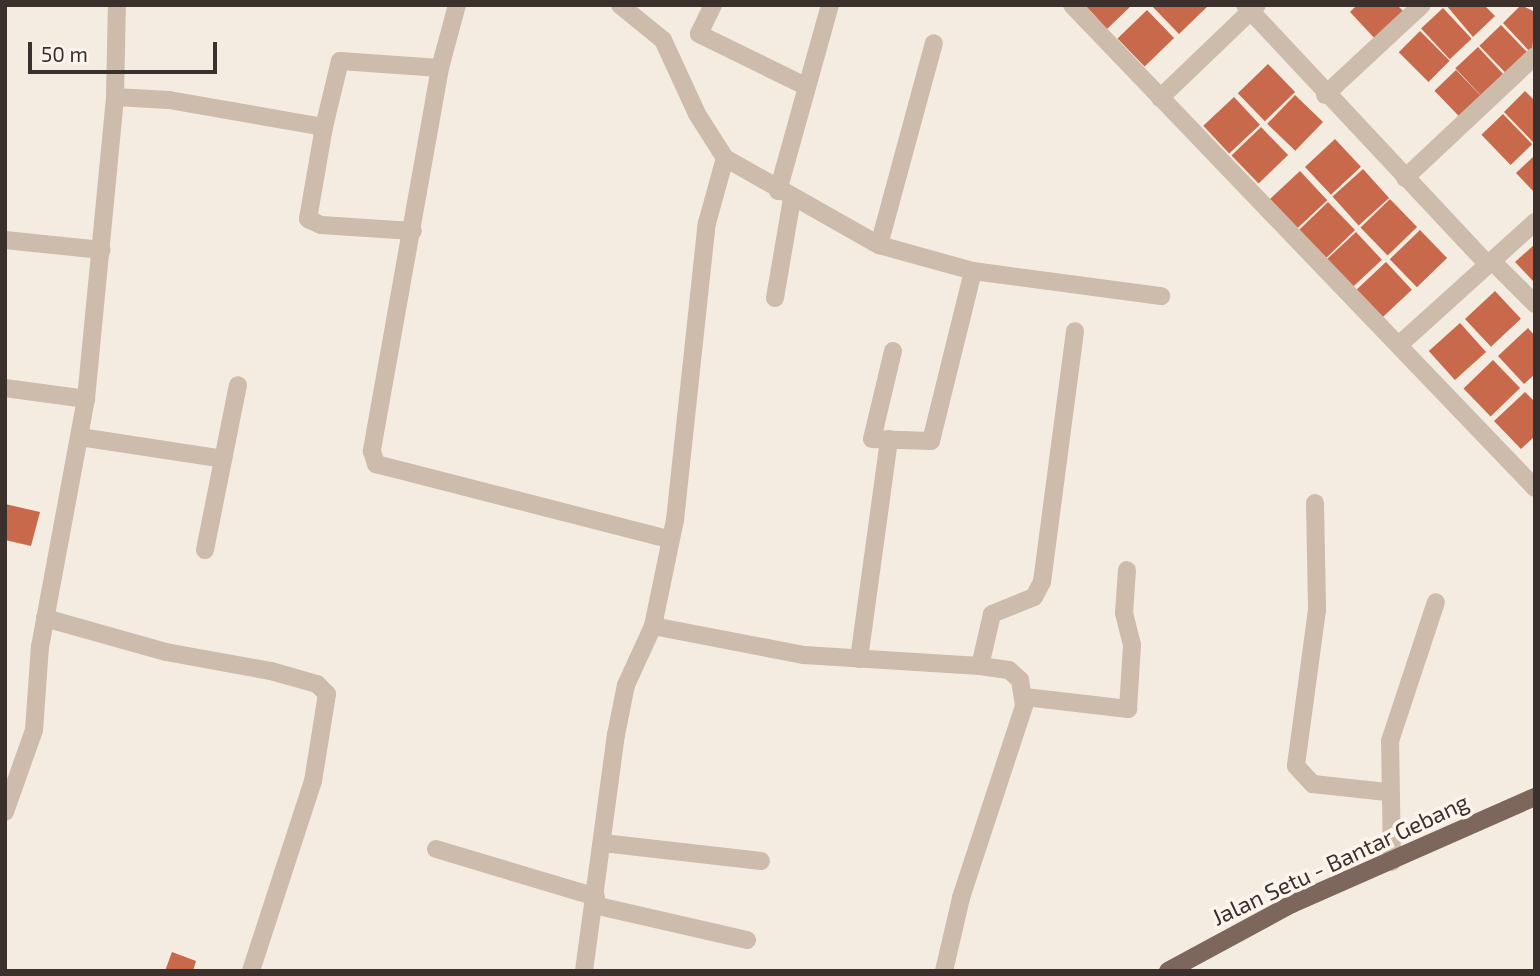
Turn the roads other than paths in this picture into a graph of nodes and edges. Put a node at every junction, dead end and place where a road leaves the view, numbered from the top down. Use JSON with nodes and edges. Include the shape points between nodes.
{"nodes":[{"id":1,"x":117,"y":5,"type":"edge"},
{"id":2,"x":457,"y":5,"type":"edge"},
{"id":3,"x":620,"y":5,"type":"edge"},
{"id":4,"x":713,"y":5,"type":"edge"},
{"id":5,"x":830,"y":5,"type":"edge"},
{"id":6,"x":1072,"y":5,"type":"edge"},
{"id":7,"x":1422,"y":5,"type":"edge"},
{"id":8,"x":1251,"y":7,"type":"edge"},
{"id":9,"x":934,"y":43,"type":"dead end"},
{"id":10,"x":1535,"y":56,"type":"edge"},
{"id":11,"x":440,"y":68,"type":"junction"},
{"id":12,"x":807,"y":87,"type":"junction"},
{"id":13,"x":1325,"y":95,"type":"junction"},
{"id":14,"x":115,"y":97,"type":"junction"},
{"id":15,"x":1160,"y":98,"type":"junction"},
{"id":16,"x":324,"y":127,"type":"junction"},
{"id":17,"x":725,"y":159,"type":"junction"},
{"id":18,"x":1405,"y":178,"type":"junction"},
{"id":19,"x":785,"y":195,"type":"junction"},
{"id":20,"x":1535,"y":222,"type":"edge"},
{"id":21,"x":413,"y":231,"type":"junction"},
{"id":22,"x":5,"y":240,"type":"edge"},
{"id":23,"x":879,"y":245,"type":"junction"},
{"id":24,"x":101,"y":250,"type":"junction"},
{"id":25,"x":1490,"y":263,"type":"junction"},
{"id":26,"x":973,"y":271,"type":"junction"},
{"id":27,"x":1161,"y":296,"type":"dead end"},
{"id":28,"x":775,"y":298,"type":"dead end"},
{"id":29,"x":1535,"y":304,"type":"edge"},
{"id":30,"x":1074,"y":331,"type":"dead end"},
{"id":31,"x":1400,"y":344,"type":"junction"},
{"id":32,"x":893,"y":351,"type":"dead end"},
{"id":33,"x":238,"y":385,"type":"dead end"},
{"id":34,"x":5,"y":388,"type":"edge"},
{"id":35,"x":86,"y":399,"type":"junction"},
{"id":36,"x":80,"y":437,"type":"junction"},
{"id":37,"x":889,"y":439,"type":"junction"},
{"id":38,"x":223,"y":459,"type":"junction"},
{"id":39,"x":1535,"y":488,"type":"edge"},
{"id":40,"x":1315,"y":503,"type":"dead end"},
{"id":41,"x":669,"y":538,"type":"junction"},
{"id":42,"x":205,"y":550,"type":"dead end"},
{"id":43,"x":1127,"y":570,"type":"dead end"},
{"id":44,"x":1436,"y":602,"type":"dead end"},
{"id":45,"x":45,"y":618,"type":"junction"},
{"id":46,"x":653,"y":626,"type":"junction"},
{"id":47,"x":859,"y":660,"type":"junction"},
{"id":48,"x":980,"y":666,"type":"junction"},
{"id":49,"x":1026,"y":697,"type":"junction"},
{"id":50,"x":1387,"y":792,"type":"junction"},
{"id":51,"x":1535,"y":797,"type":"edge"},
{"id":52,"x":5,"y":812,"type":"edge"},
{"id":53,"x":603,"y":843,"type":"junction"},
{"id":54,"x":436,"y":849,"type":"dead end"},
{"id":55,"x":761,"y":861,"type":"dead end"},
{"id":56,"x":1392,"y":862,"type":"junction"},
{"id":57,"x":595,"y":901,"type":"junction"},
{"id":58,"x":747,"y":940,"type":"dead end"},
{"id":59,"x":251,"y":971,"type":"edge"},
{"id":60,"x":584,"y":971,"type":"edge"},
{"id":61,"x":944,"y":971,"type":"edge"},
{"id":62,"x":1168,"y":971,"type":"edge"}],
"edges":[{"from":1,"to":14,"type":"street"},
{"from":2,"to":11,"type":"street"},
{"from":3,"to":17,"type":"street","via":[[663,40],[697,114]]},
{"from":4,"to":12,"type":"street","via":[[699,34]]},
{"from":5,"to":12,"type":"street"},
{"from":6,"to":15,"type":"street"},
{"from":7,"to":13,"type":"street"},
{"from":8,"to":13,"type":"street"},
{"from":8,"to":15,"type":"street"},
{"from":9,"to":23,"type":"street"},
{"from":10,"to":18,"type":"street"},
{"from":11,"to":16,"type":"street","via":[[340,61]]},
{"from":11,"to":21,"type":"street"},
{"from":12,"to":19,"type":"street"},
{"from":13,"to":18,"type":"street"},
{"from":14,"to":16,"type":"street","via":[[169,100]]},
{"from":14,"to":24,"type":"street"},
{"from":15,"to":31,"type":"street"},
{"from":16,"to":21,"type":"street","via":[[308,219],[321,225]]},
{"from":17,"to":19,"type":"street"},
{"from":17,"to":41,"type":"street","via":[[707,223]]},
{"from":18,"to":25,"type":"street"},
{"from":19,"to":23,"type":"street"},
{"from":19,"to":28,"type":"street"},
{"from":20,"to":25,"type":"street"},
{"from":21,"to":41,"type":"street","via":[[372,451],[376,464],[383,470]]},
{"from":22,"to":24,"type":"street"},
{"from":23,"to":26,"type":"street"},
{"from":24,"to":35,"type":"street"},
{"from":25,"to":29,"type":"street"},
{"from":25,"to":31,"type":"street"},
{"from":26,"to":27,"type":"street"},
{"from":26,"to":37,"type":"street","via":[[936,437]]},
{"from":30,"to":48,"type":"street","via":[[1042,582],[1034,597],[992,614]]},
{"from":31,"to":39,"type":"street"},
{"from":32,"to":37,"type":"street","via":[[872,439]]},
{"from":33,"to":38,"type":"street"},
{"from":34,"to":35,"type":"street"},
{"from":35,"to":36,"type":"street"},
{"from":36,"to":38,"type":"street"},
{"from":36,"to":45,"type":"street"},
{"from":37,"to":47,"type":"street"},
{"from":38,"to":42,"type":"street"},
{"from":40,"to":50,"type":"street","via":[[1317,610],[1296,766],[1313,784]]},
{"from":41,"to":46,"type":"street"},
{"from":43,"to":49,"type":"street","via":[[1124,613],[1132,645],[1128,709]]},
{"from":44,"to":50,"type":"street","via":[[1390,741]]},
{"from":45,"to":52,"type":"street","via":[[34,730]]},
{"from":45,"to":59,"type":"street","via":[[166,652],[271,671],[317,684],[327,695],[313,781]]},
{"from":46,"to":47,"type":"street","via":[[804,655]]},
{"from":46,"to":53,"type":"street","via":[[626,685]]},
{"from":47,"to":48,"type":"street"},
{"from":48,"to":49,"type":"street","via":[[1009,670],[1024,685]]},
{"from":49,"to":61,"type":"street","via":[[961,898]]},
{"from":50,"to":56,"type":"street"},
{"from":51,"to":56,"type":"main road","name":"Jalan Setu - Bantar Gebang"},
{"from":53,"to":55,"type":"street"},
{"from":53,"to":57,"type":"street"},
{"from":54,"to":57,"type":"street"},
{"from":56,"to":62,"type":"main road","name":"Jalan Setu - Bantar Gebang","via":[[1292,904]]},
{"from":57,"to":58,"type":"street"},
{"from":57,"to":60,"type":"street"}]}
